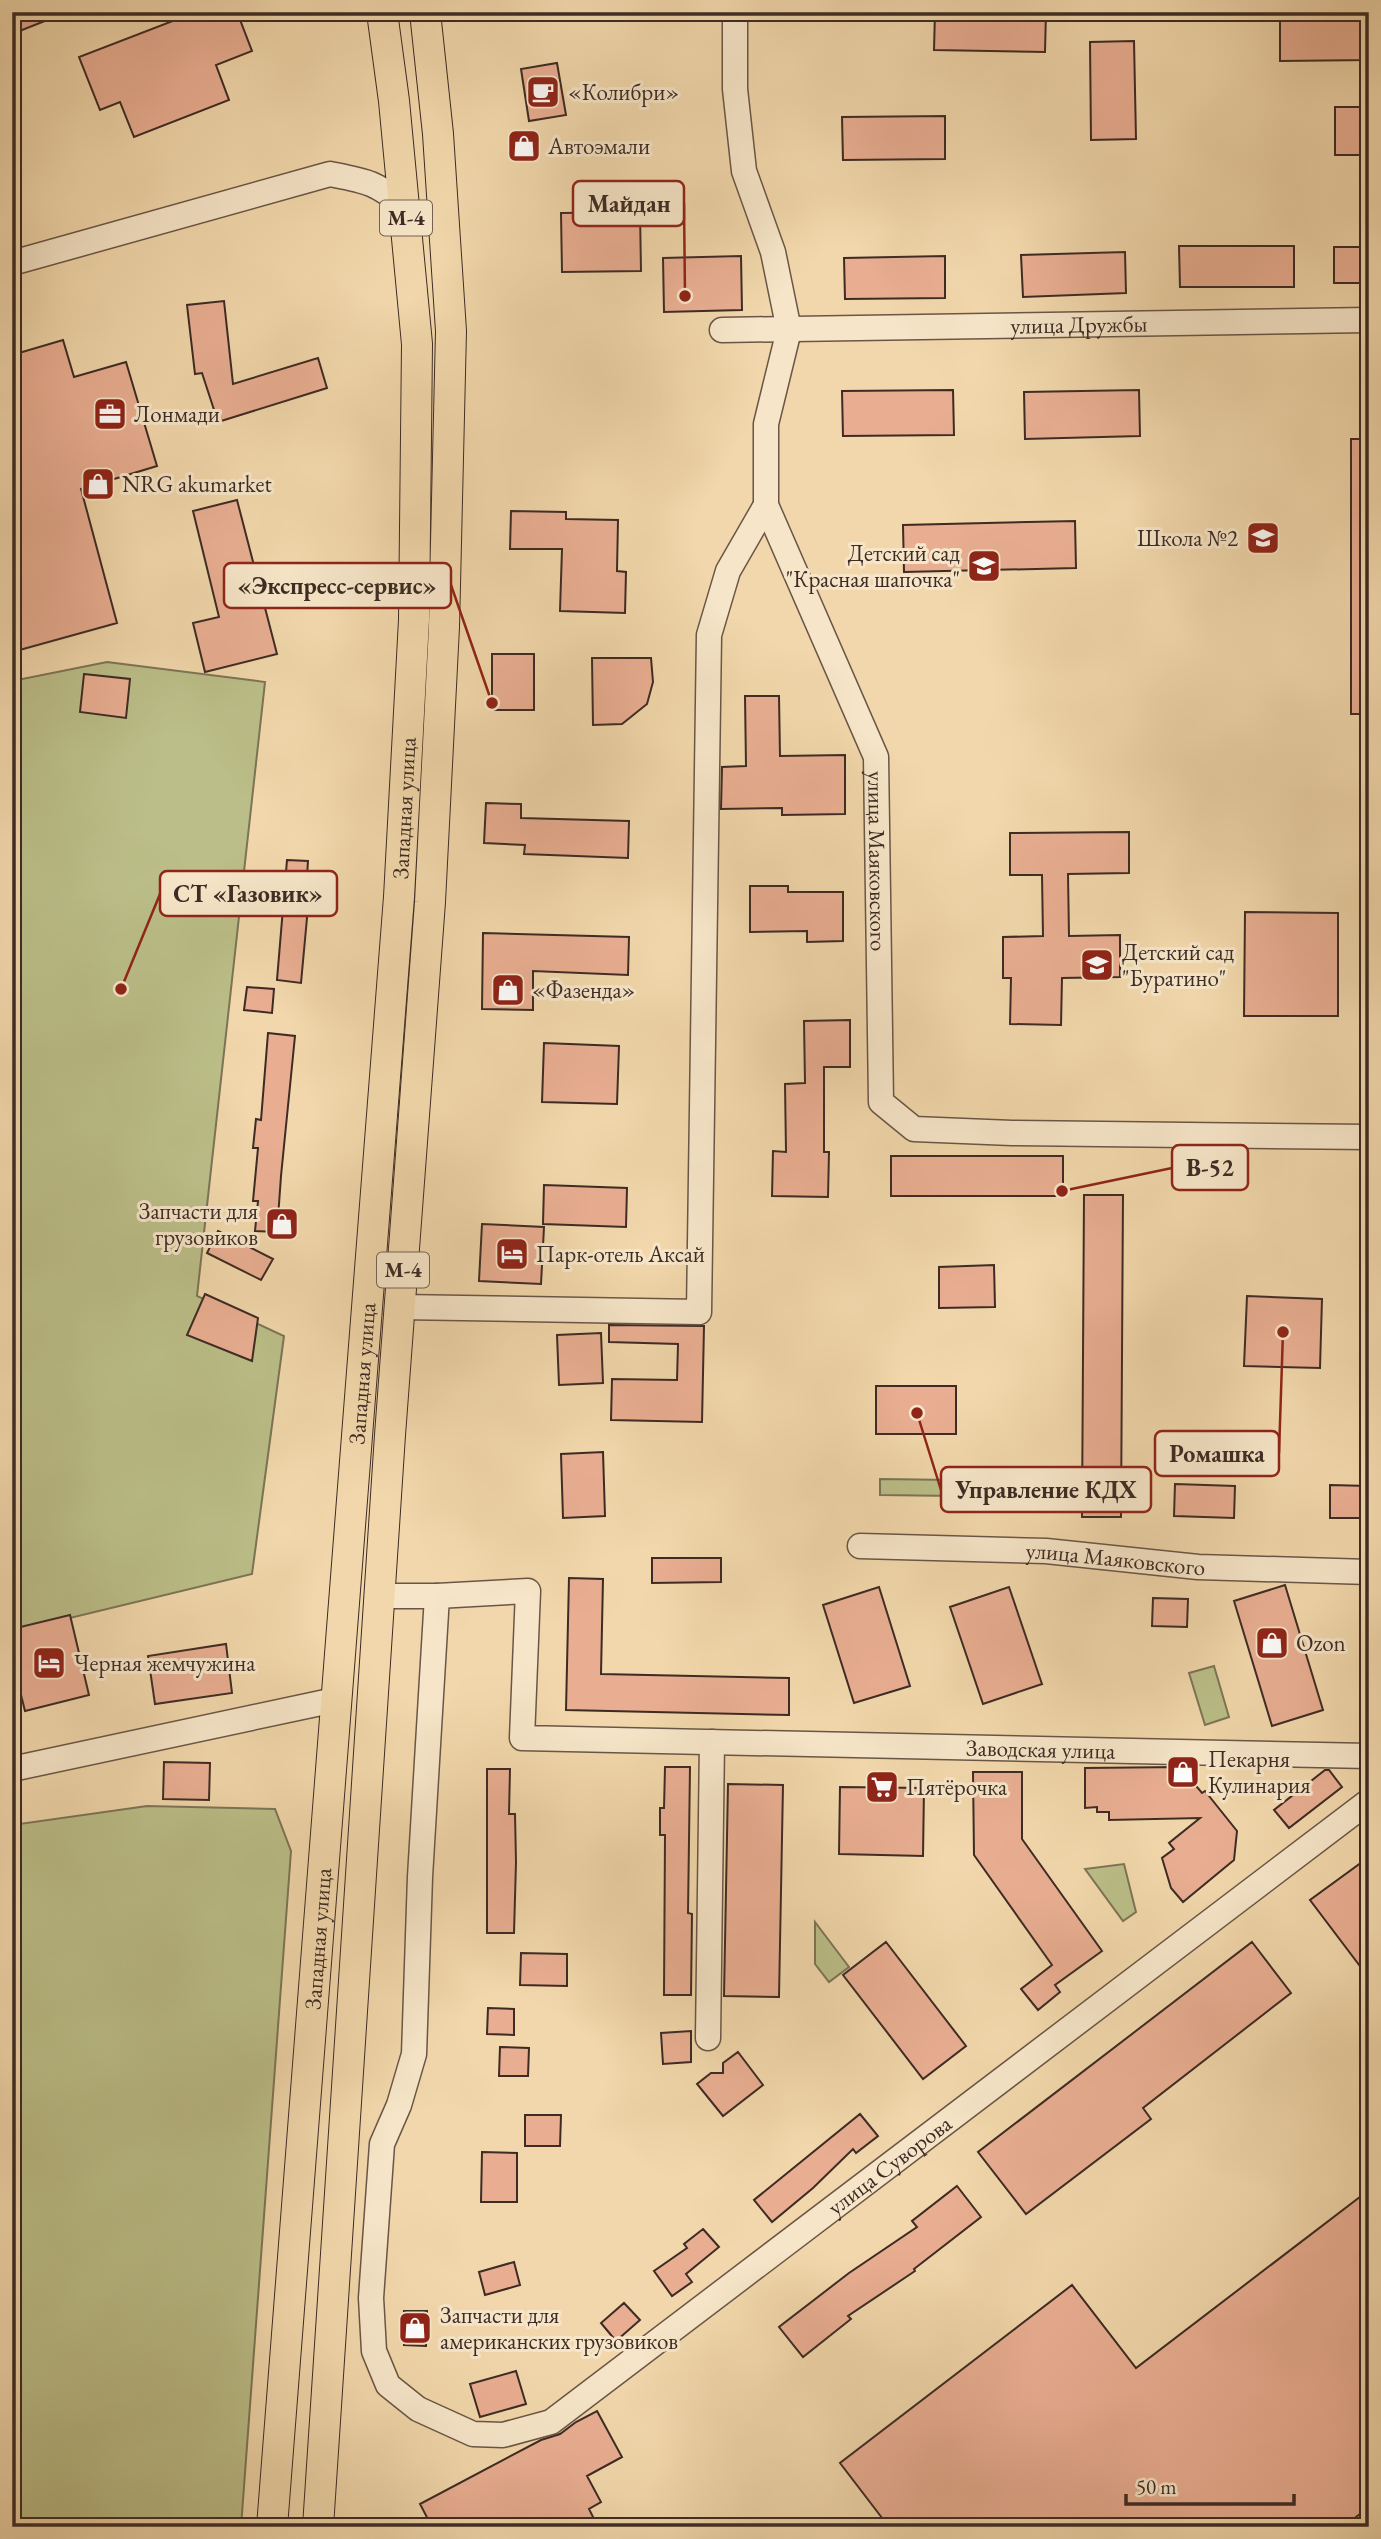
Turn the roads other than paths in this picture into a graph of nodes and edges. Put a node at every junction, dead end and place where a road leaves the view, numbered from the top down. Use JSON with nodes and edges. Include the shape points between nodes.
{"nodes":[{"id":1,"x":382,"y":12,"type":"edge"},
{"id":2,"x":425,"y":12,"type":"edge"},
{"id":3,"x":735,"y":12,"type":"edge"},
{"id":4,"x":404,"y":206,"type":"junction"},
{"id":5,"x":12,"y":263,"type":"edge"},
{"id":6,"x":1369,"y":320,"type":"edge"},
{"id":7,"x":722,"y":330,"type":"dead end"},
{"id":8,"x":789,"y":330,"type":"junction"},
{"id":9,"x":766,"y":505,"type":"junction"},
{"id":10,"x":1369,"y":1137,"type":"edge"},
{"id":11,"x":400,"y":1307,"type":"junction"},
{"id":12,"x":860,"y":1546,"type":"dead end"},
{"id":13,"x":1369,"y":1572,"type":"edge"},
{"id":14,"x":437,"y":1596,"type":"junction"},
{"id":15,"x":380,"y":1597,"type":"junction"},
{"id":16,"x":335,"y":1700,"type":"junction"},
{"id":17,"x":712,"y":1742,"type":"junction"},
{"id":18,"x":1369,"y":1756,"type":"edge"},
{"id":19,"x":12,"y":1769,"type":"edge"},
{"id":20,"x":1369,"y":1801,"type":"edge"},
{"id":21,"x":708,"y":2038,"type":"dead end"},
{"id":22,"x":272,"y":2527,"type":"edge"},
{"id":23,"x":318,"y":2527,"type":"edge"}],
"edges":[{"from":1,"to":4,"type":"main road","name":"Западная улица","number":"М-4"},
{"from":2,"to":11,"type":"main road","name":"Западная улица","number":"М-4","via":[[451,331],[444,627],[430,902]]},
{"from":3,"to":8,"type":"street","via":[[735,89],[744,171],[773,252]]},
{"from":4,"to":5,"type":"street","via":[[370,182],[330,174]]},
{"from":4,"to":16,"type":"main road","name":"Западная улица","number":"М-4","via":[[418,344],[414,620],[399,897]]},
{"from":6,"to":8,"type":"street","name":"улица Дружбы"},
{"from":7,"to":8,"type":"street","name":"улица Дружбы"},
{"from":8,"to":9,"type":"street","via":[[766,424]]},
{"from":9,"to":10,"type":"street","name":"улица Маяковского","via":[[876,757],[881,1102],[914,1129]]},
{"from":9,"to":11,"type":"street","via":[[728,571],[709,635],[699,1312]]},
{"from":11,"to":15,"type":"main road","name":"Западная улица","number":"М-4"},
{"from":12,"to":13,"type":"street","name":"улица Маяковского","via":[[1046,1551],[1198,1567]]},
{"from":14,"to":15,"type":"street","name":"Заводская улица"},
{"from":14,"to":17,"type":"street","name":"Заводская улица","via":[[528,1591],[522,1738]]},
{"from":14,"to":20,"type":"street","name":"улица Суворова","via":[[414,2054],[400,2105],[382,2144],[371,2298],[374,2351],[388,2385],[418,2409],[473,2434],[503,2435],[551,2422]]},
{"from":15,"to":23,"type":"main road","name":"Западная улица","number":"М-4"},
{"from":16,"to":19,"type":"street"},
{"from":16,"to":22,"type":"main road","name":"Западная улица","number":"М-4"},
{"from":17,"to":18,"type":"street","name":"Заводская улица"},
{"from":17,"to":21,"type":"street"}]}
